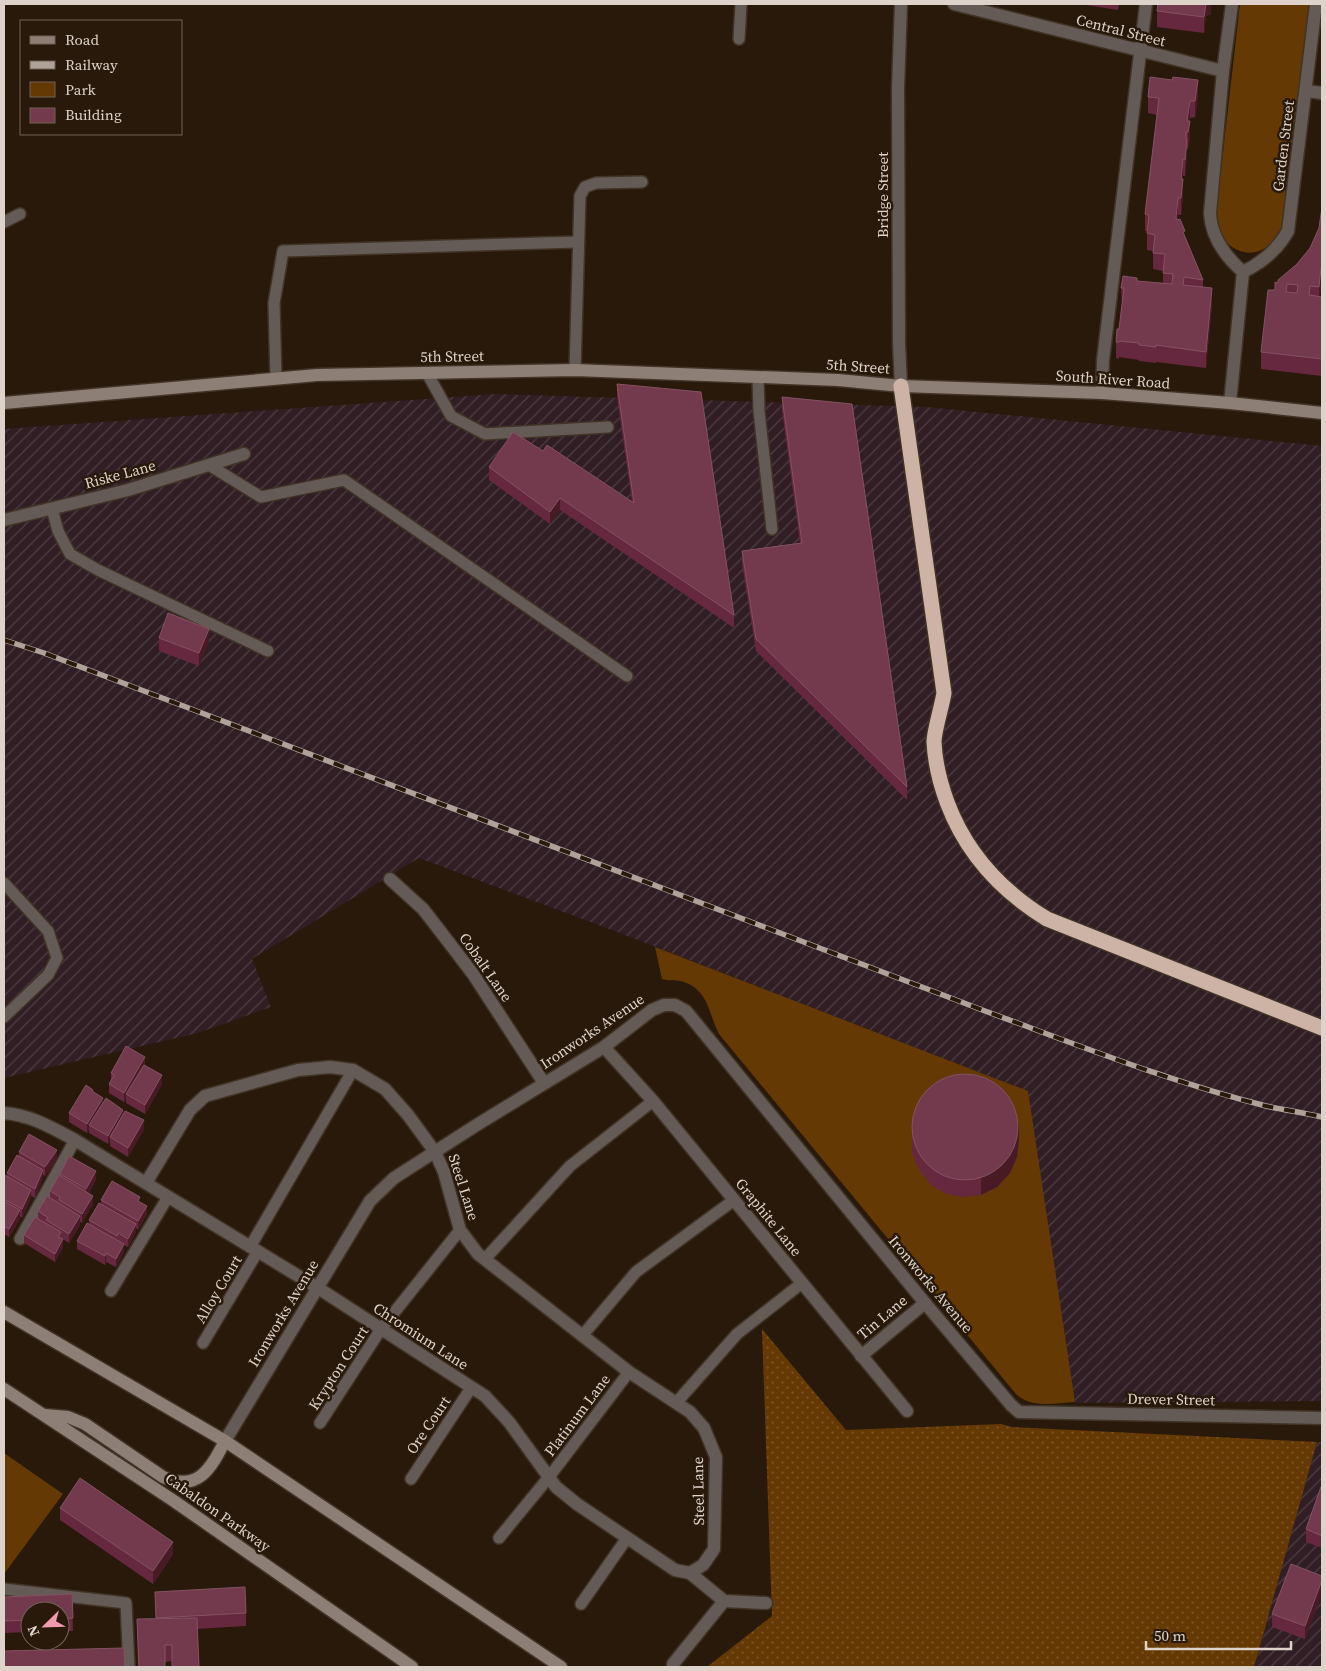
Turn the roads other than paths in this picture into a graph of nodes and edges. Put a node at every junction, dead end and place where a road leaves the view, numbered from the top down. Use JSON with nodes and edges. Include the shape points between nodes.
{"nodes":[{"id":1,"x":741,"y":4,"type":"edge"},
{"id":2,"x":901,"y":4,"type":"edge"},
{"id":3,"x":954,"y":4,"type":"edge"},
{"id":4,"x":1146,"y":4,"type":"edge"},
{"id":5,"x":1232,"y":4,"type":"edge"},
{"id":6,"x":1316,"y":4,"type":"edge"},
{"id":7,"x":739,"y":39,"type":"dead end"},
{"id":8,"x":1141,"y":52,"type":"junction"},
{"id":9,"x":1223,"y":71,"type":"junction"},
{"id":10,"x":1307,"y":91,"type":"junction"},
{"id":11,"x":1322,"y":93,"type":"edge"},
{"id":12,"x":642,"y":182,"type":"dead end"},
{"id":13,"x":20,"y":214,"type":"dead end"},
{"id":14,"x":4,"y":222,"type":"edge"},
{"id":15,"x":577,"y":242,"type":"junction"},
{"id":16,"x":1243,"y":272,"type":"junction"},
{"id":17,"x":575,"y":370,"type":"junction"},
{"id":18,"x":427,"y":373,"type":"junction"},
{"id":19,"x":758,"y":378,"type":"junction"},
{"id":20,"x":276,"y":380,"type":"junction"},
{"id":21,"x":901,"y":386,"type":"junction"},
{"id":22,"x":1102,"y":393,"type":"junction"},
{"id":23,"x":4,"y":402,"type":"edge"},
{"id":24,"x":1230,"y":403,"type":"junction"},
{"id":25,"x":1322,"y":413,"type":"edge"},
{"id":26,"x":608,"y":427,"type":"dead end"},
{"id":27,"x":244,"y":454,"type":"dead end"},
{"id":28,"x":208,"y":466,"type":"junction"},
{"id":29,"x":52,"y":509,"type":"junction"},
{"id":30,"x":4,"y":520,"type":"edge"},
{"id":31,"x":772,"y":529,"type":"dead end"},
{"id":32,"x":268,"y":651,"type":"dead end"},
{"id":33,"x":627,"y":676,"type":"dead end"},
{"id":34,"x":390,"y":879,"type":"dead end"},
{"id":35,"x":4,"y":883,"type":"edge"},
{"id":36,"x":4,"y":1017,"type":"edge"},
{"id":37,"x":1322,"y":1028,"type":"edge"},
{"id":38,"x":604,"y":1047,"type":"junction"},
{"id":39,"x":353,"y":1070,"type":"junction"},
{"id":40,"x":544,"y":1083,"type":"junction"},
{"id":41,"x":653,"y":1101,"type":"junction"},
{"id":42,"x":4,"y":1113,"type":"edge"},
{"id":43,"x":75,"y":1140,"type":"junction"},
{"id":44,"x":435,"y":1152,"type":"junction"},
{"id":45,"x":146,"y":1183,"type":"junction"},
{"id":46,"x":168,"y":1197,"type":"junction"},
{"id":47,"x":734,"y":1200,"type":"junction"},
{"id":48,"x":460,"y":1230,"type":"junction"},
{"id":49,"x":20,"y":1238,"type":"dead end"},
{"id":50,"x":254,"y":1249,"type":"junction"},
{"id":51,"x":485,"y":1259,"type":"junction"},
{"id":52,"x":802,"y":1283,"type":"junction"},
{"id":53,"x":318,"y":1288,"type":"junction"},
{"id":54,"x":111,"y":1291,"type":"dead end"},
{"id":55,"x":925,"y":1303,"type":"junction"},
{"id":56,"x":4,"y":1312,"type":"edge"},
{"id":57,"x":381,"y":1329,"type":"junction"},
{"id":58,"x":582,"y":1336,"type":"junction"},
{"id":59,"x":203,"y":1343,"type":"dead end"},
{"id":60,"x":861,"y":1356,"type":"junction"},
{"id":61,"x":629,"y":1372,"type":"junction"},
{"id":62,"x":471,"y":1388,"type":"junction"},
{"id":63,"x":4,"y":1389,"type":"edge"},
{"id":64,"x":676,"y":1403,"type":"junction"},
{"id":65,"x":906,"y":1411,"type":"dead end"},
{"id":66,"x":1019,"y":1412,"type":"joint"},
{"id":67,"x":43,"y":1414,"type":"junction"},
{"id":68,"x":1322,"y":1418,"type":"edge"},
{"id":69,"x":320,"y":1423,"type":"dead end"},
{"id":70,"x":225,"y":1441,"type":"junction"},
{"id":71,"x":549,"y":1477,"type":"junction"},
{"id":72,"x":410,"y":1480,"type":"dead end"},
{"id":73,"x":499,"y":1538,"type":"dead end"},
{"id":74,"x":627,"y":1538,"type":"junction"},
{"id":75,"x":690,"y":1573,"type":"junction"},
{"id":76,"x":4,"y":1589,"type":"edge"},
{"id":77,"x":724,"y":1602,"type":"junction"},
{"id":78,"x":766,"y":1603,"type":"dead end"},
{"id":79,"x":581,"y":1604,"type":"dead end"},
{"id":80,"x":673,"y":1664,"type":"dead end"},
{"id":81,"x":129,"y":1667,"type":"edge"},
{"id":82,"x":412,"y":1667,"type":"edge"},
{"id":83,"x":561,"y":1667,"type":"edge"}],
"edges":[{"from":1,"to":7,"type":"lane"},
{"from":2,"to":21,"type":"street","name":"Bridge Street","via":[[898,88]]},
{"from":3,"to":8,"type":"street","name":"Central Street"},
{"from":4,"to":8,"type":"street"},
{"from":5,"to":9,"type":"street"},
{"from":6,"to":10,"type":"street","name":"Garden Street"},
{"from":8,"to":9,"type":"street","name":"Central Street"},
{"from":8,"to":22,"type":"street","via":[[1103,360]]},
{"from":9,"to":16,"type":"street","via":[[1210,224],[1232,262]]},
{"from":10,"to":11,"type":"street"},
{"from":10,"to":16,"type":"street","name":"Garden Street","via":[[1288,231],[1275,248]]},
{"from":12,"to":15,"type":"lane","via":[[596,183],[585,187],[580,196]]},
{"from":13,"to":14,"type":"lane"},
{"from":15,"to":17,"type":"lane"},
{"from":15,"to":20,"type":"lane","via":[[283,251],[274,303]]},
{"from":16,"to":24,"type":"street"},
{"from":17,"to":18,"type":"main road","name":"5th Street"},
{"from":17,"to":19,"type":"main road","name":"5th Street"},
{"from":18,"to":20,"type":"main road","name":"5th Street","via":[[317,375]]},
{"from":18,"to":26,"type":"lane","via":[[451,416],[485,434]]},
{"from":19,"to":21,"type":"main road","name":"5th Street"},
{"from":19,"to":31,"type":"lane"},
{"from":20,"to":23,"type":"main road","name":"5th Street"},
{"from":21,"to":22,"type":"main road","name":"South River Road"},
{"from":21,"to":37,"type":"highway","via":[[944,693],[934,740],[937,767],[954,820],[968,846],[1005,889],[1047,919]]},
{"from":22,"to":24,"type":"main road","name":"South River Road"},
{"from":24,"to":25,"type":"main road","name":"South River Road"},
{"from":27,"to":28,"type":"street","name":"Riske Lane"},
{"from":28,"to":29,"type":"street","name":"Riske Lane"},
{"from":28,"to":33,"type":"lane","via":[[261,498],[344,480]]},
{"from":29,"to":30,"type":"street","name":"Riske Lane"},
{"from":29,"to":32,"type":"lane","via":[[58,531],[70,554]]},
{"from":34,"to":40,"type":"street","name":"Cobalt Lane","via":[[424,909],[472,974]]},
{"from":35,"to":36,"type":"lane","via":[[48,931],[57,958],[48,975]]},
{"from":38,"to":40,"type":"street","name":"Ironworks Avenue"},
{"from":38,"to":41,"type":"street","name":"Graphite Lane"},
{"from":38,"to":55,"type":"street","name":"Ironworks Avenue","via":[[657,1007],[676,1005],[686,1011]]},
{"from":39,"to":44,"type":"street","name":"Steel Lane","via":[[386,1089]]},
{"from":39,"to":45,"type":"street","name":"Steel Lane","via":[[330,1067],[298,1070],[205,1096],[190,1110]]},
{"from":39,"to":50,"type":"lane","name":"Alloy Court"},
{"from":40,"to":44,"type":"street","name":"Ironworks Avenue"},
{"from":41,"to":47,"type":"street","name":"Graphite Lane"},
{"from":41,"to":51,"type":"lane","via":[[570,1166]]},
{"from":42,"to":43,"type":"street","name":"Chromium Lane","via":[[34,1119]]},
{"from":43,"to":45,"type":"street","name":"Chromium Lane"},
{"from":43,"to":49,"type":"lane"},
{"from":44,"to":48,"type":"street","name":"Steel Lane"},
{"from":44,"to":53,"type":"street","name":"Ironworks Avenue","via":[[394,1178],[370,1201]]},
{"from":45,"to":46,"type":"street","name":"Chromium Lane"},
{"from":46,"to":50,"type":"street","name":"Chromium Lane"},
{"from":46,"to":54,"type":"lane"},
{"from":47,"to":52,"type":"street","name":"Graphite Lane"},
{"from":47,"to":58,"type":"lane","via":[[636,1272]]},
{"from":48,"to":51,"type":"street","name":"Steel Lane"},
{"from":48,"to":57,"type":"lane","name":"Krypton Court"},
{"from":50,"to":53,"type":"street","name":"Chromium Lane"},
{"from":50,"to":59,"type":"lane","name":"Alloy Court"},
{"from":51,"to":58,"type":"street","name":"Steel Lane"},
{"from":52,"to":60,"type":"street","name":"Graphite Lane"},
{"from":52,"to":64,"type":"lane","via":[[737,1334]]},
{"from":53,"to":57,"type":"street","name":"Chromium Lane"},
{"from":53,"to":70,"type":"street","name":"Ironworks Avenue"},
{"from":55,"to":60,"type":"street","name":"Tin Lane"},
{"from":55,"to":66,"type":"street","name":"Ironworks Avenue"},
{"from":56,"to":70,"type":"main road"},
{"from":57,"to":62,"type":"street","name":"Chromium Lane"},
{"from":57,"to":69,"type":"lane","name":"Krypton Court"},
{"from":58,"to":61,"type":"street","name":"Steel Lane"},
{"from":60,"to":65,"type":"street","name":"Graphite Lane"},
{"from":61,"to":64,"type":"street","name":"Steel Lane"},
{"from":61,"to":71,"type":"lane","name":"Platinum Lane"},
{"from":62,"to":71,"type":"street","name":"Chromium Lane","via":[[485,1396],[509,1422]]},
{"from":62,"to":72,"type":"lane","name":"Ore Court"},
{"from":63,"to":67,"type":"main road","name":"Cabaldon Parkway"},
{"from":64,"to":75,"type":"street","name":"Steel Lane","via":[[690,1412],[704,1428],[716,1457],[714,1549],[703,1565]]},
{"from":66,"to":68,"type":"street","name":"Drever Street"},
{"from":67,"to":70,"type":"main road","via":[[68,1417],[85,1424],[172,1481],[184,1482],[211,1468]]},
{"from":67,"to":82,"type":"main road","name":"Cabaldon Parkway"},
{"from":70,"to":83,"type":"main road"},
{"from":71,"to":73,"type":"lane","name":"Platinum Lane"},
{"from":71,"to":74,"type":"street","name":"Chromium Lane","via":[[577,1504]]},
{"from":74,"to":75,"type":"street","name":"Chromium Lane","via":[[675,1570]]},
{"from":74,"to":79,"type":"lane"},
{"from":75,"to":77,"type":"street"},
{"from":76,"to":81,"type":"lane","via":[[126,1603]]},
{"from":77,"to":78,"type":"street"},
{"from":77,"to":80,"type":"street"}]}
